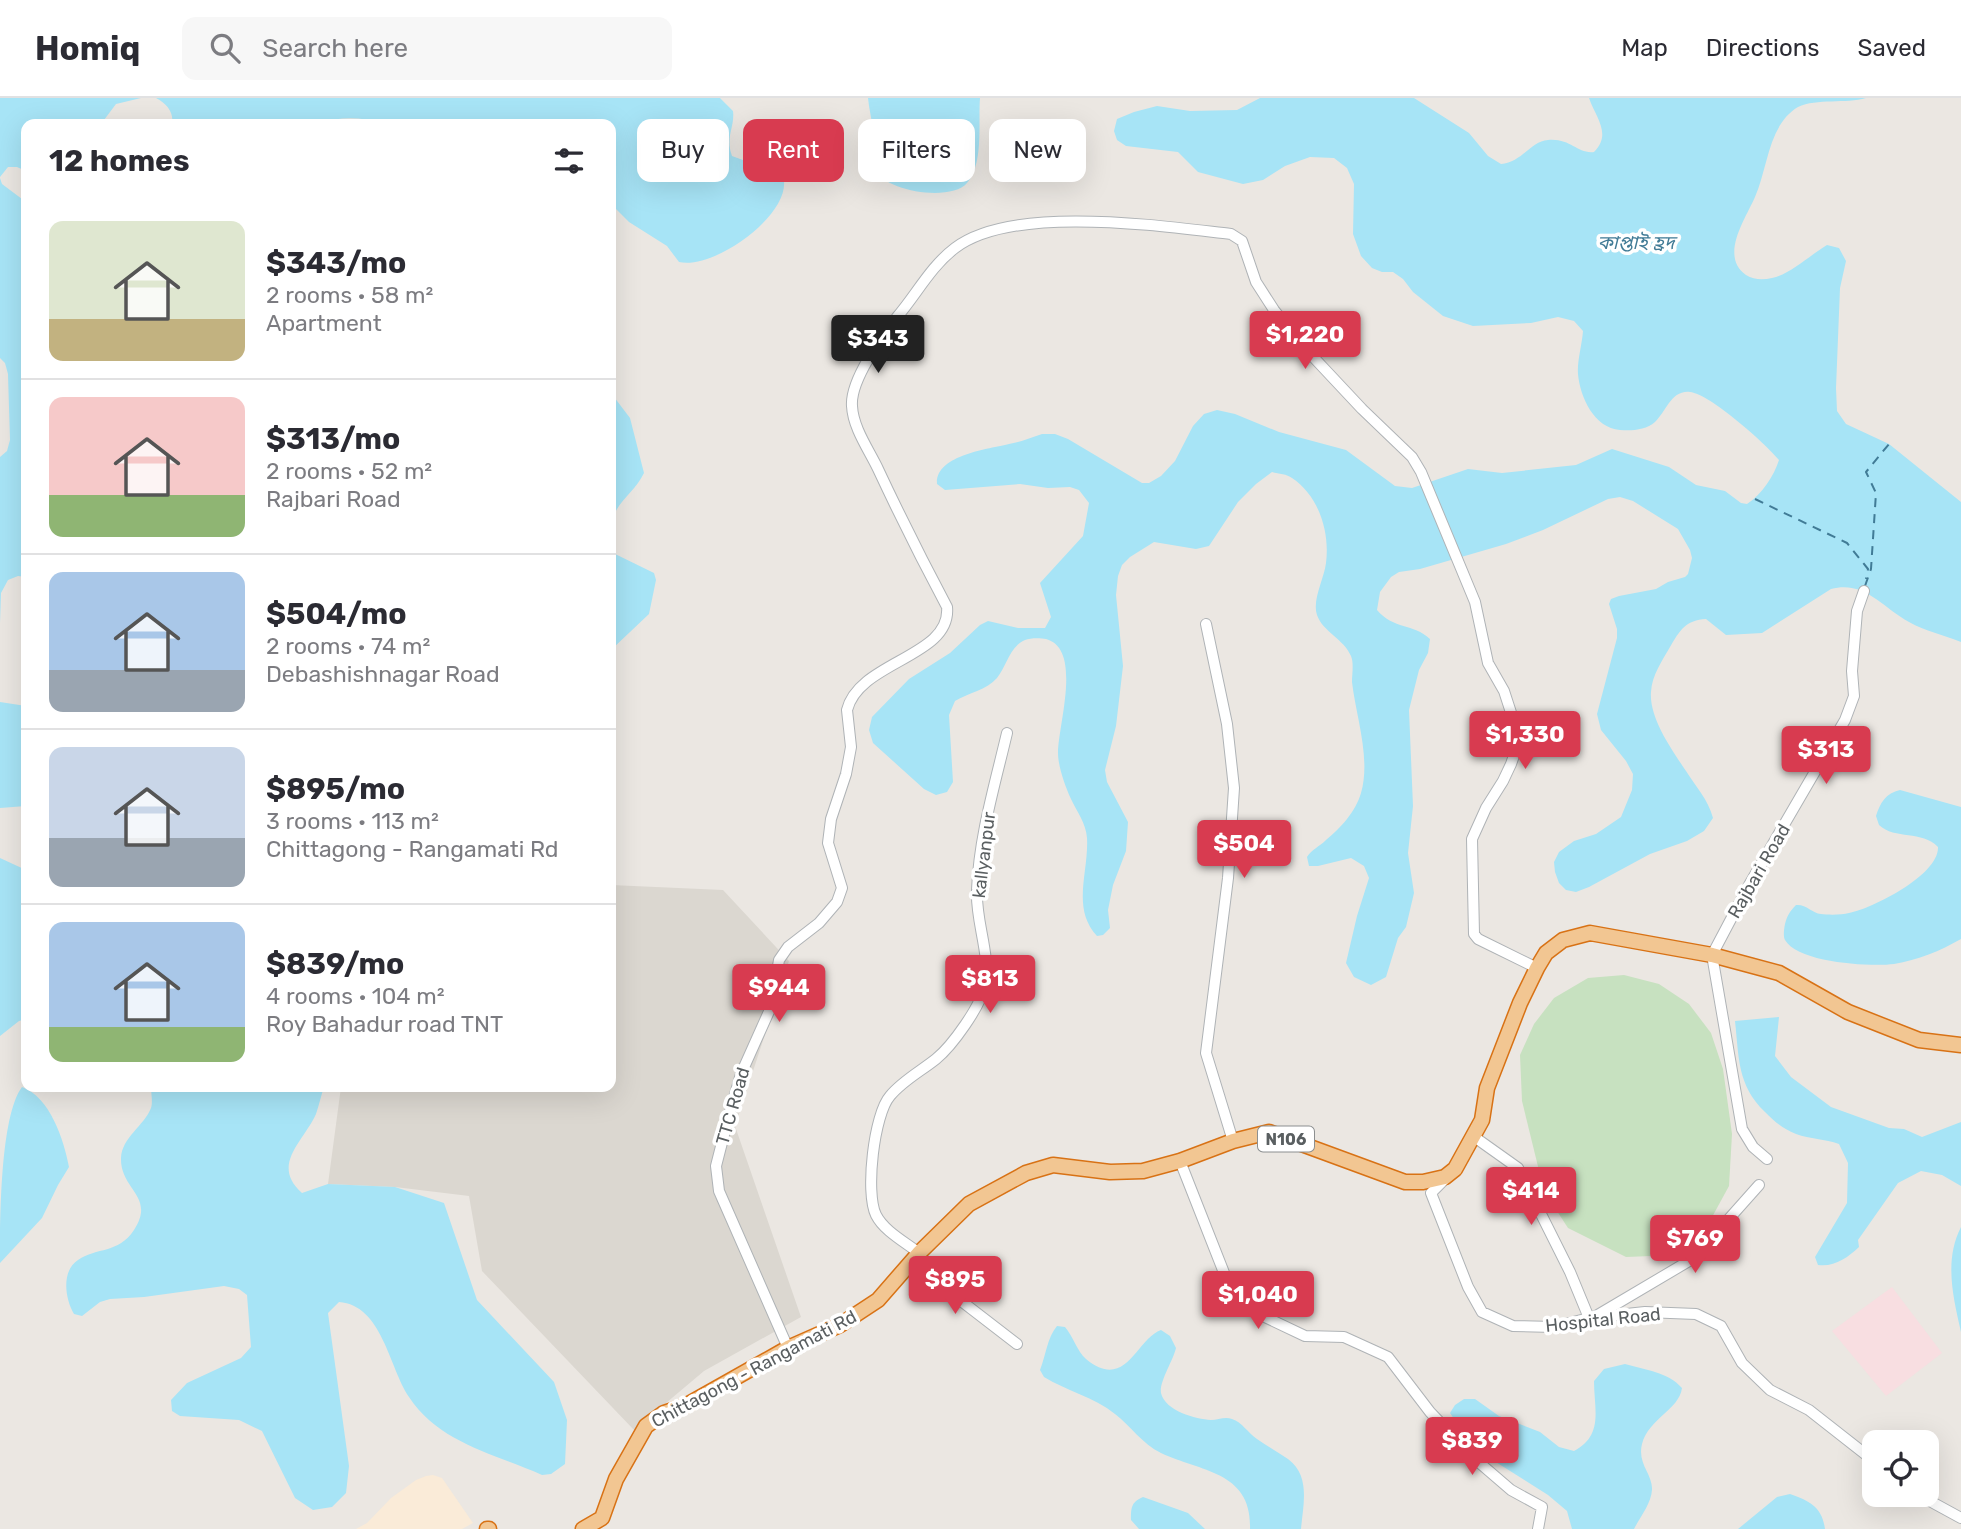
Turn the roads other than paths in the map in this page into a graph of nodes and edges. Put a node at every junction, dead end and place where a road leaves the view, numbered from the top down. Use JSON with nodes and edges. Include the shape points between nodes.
{"nodes":[{"id":1,"x":1864,"y":591,"type":"dead end"},
{"id":2,"x":1206,"y":624,"type":"dead end"},
{"id":3,"x":1007,"y":733,"type":"dead end"},
{"id":4,"x":1712,"y":955,"type":"junction"},
{"id":5,"x":1536,"y":968,"type":"junction"},
{"id":6,"x":1961,"y":1045,"type":"edge"},
{"id":7,"x":1473,"y":1136,"type":"junction"},
{"id":8,"x":1233,"y":1141,"type":"junction"},
{"id":9,"x":1767,"y":1159,"type":"dead end"},
{"id":10,"x":1180,"y":1161,"type":"junction"},
{"id":11,"x":1455,"y":1169,"type":"junction"},
{"id":12,"x":1759,"y":1185,"type":"dead end"},
{"id":13,"x":916,"y":1258,"type":"junction"},
{"id":14,"x":1591,"y":1318,"type":"junction"},
{"id":15,"x":1017,"y":1344,"type":"dead end"},
{"id":16,"x":788,"y":1348,"type":"junction"},
{"id":17,"x":1862,"y":1452,"type":"edge"},
{"id":18,"x":1939,"y":1506,"type":"edge"},
{"id":19,"x":1961,"y":1518,"type":"edge"},
{"id":20,"x":583,"y":1529,"type":"edge"},
{"id":21,"x":1538,"y":1529,"type":"edge"}],
"edges":[{"from":1,"to":4,"type":"street","name":"Rajbari Road","via":[[1857,611],[1854,696],[1845,720]]},
{"from":2,"to":8,"type":"street","via":[[1227,724],[1234,788],[1206,1053]]},
{"from":3,"to":13,"type":"street","name":"kallyanpur","via":[[976,891],[986,984],[978,1004],[939,1057],[888,1098],[875,1144],[875,1214]]},
{"from":4,"to":5,"type":"highway","via":[[1590,933],[1563,940]]},
{"from":4,"to":6,"type":"highway","via":[[1779,973],[1848,1012],[1919,1040]]},
{"from":4,"to":9,"type":"street","via":[[1742,1129]]},
{"from":5,"to":7,"type":"highway"},
{"from":5,"to":16,"type":"street","name":"TTC Road","via":[[1474,934],[1472,839],[1507,772],[1517,747],[1517,731],[1504,691],[1488,663],[1475,602],[1412,457],[1301,345],[1256,282],[1242,241],[1231,234],[1079,222],[1024,223],[975,236],[938,263],[884,333],[853,394],[855,421],[947,607],[948,618],[932,641],[882,670],[854,693],[847,710],[851,747],[828,843],[842,888],[837,902],[819,923],[779,960],[771,1007],[741,1074],[716,1166],[719,1191]]},
{"from":7,"to":11,"type":"highway"},
{"from":7,"to":14,"type":"street","via":[[1518,1168]]},
{"from":8,"to":10,"type":"highway","name":"Chittagong - Rangamati Rd","number":"N106"},
{"from":8,"to":11,"type":"highway","name":"Chittagong - Rangamati Rd","number":"N106","via":[[1269,1132],[1405,1182],[1444,1177]]},
{"from":10,"to":13,"type":"highway","name":"Chittagong - Rangamati Rd","number":"N106","via":[[1143,1171],[1053,1165],[1026,1173],[969,1204]]},
{"from":10,"to":21,"type":"street","via":[[1230,1288],[1265,1317],[1305,1336],[1343,1336],[1388,1357],[1430,1412],[1475,1459],[1511,1490],[1542,1507]]},
{"from":11,"to":14,"type":"street","name":"Hospital Road","via":[[1431,1193],[1482,1312],[1513,1326],[1554,1327]]},
{"from":12,"to":14,"type":"street","via":[[1693,1258]]},
{"from":13,"to":15,"type":"street","name":"kallyanpur"},
{"from":13,"to":16,"type":"highway","name":"Chittagong - Rangamati Rd","number":"N106","via":[[878,1300],[840,1325]]},
{"from":14,"to":17,"type":"street","name":"Hospital Road","via":[[1644,1312],[1696,1314],[1721,1326],[1742,1363],[1770,1390],[1809,1410]]},
{"from":16,"to":20,"type":"highway","name":"Chittagong - Rangamati Rd","number":"N106","via":[[646,1426],[616,1479],[602,1518]]},
{"from":18,"to":19,"type":"street"}]}
